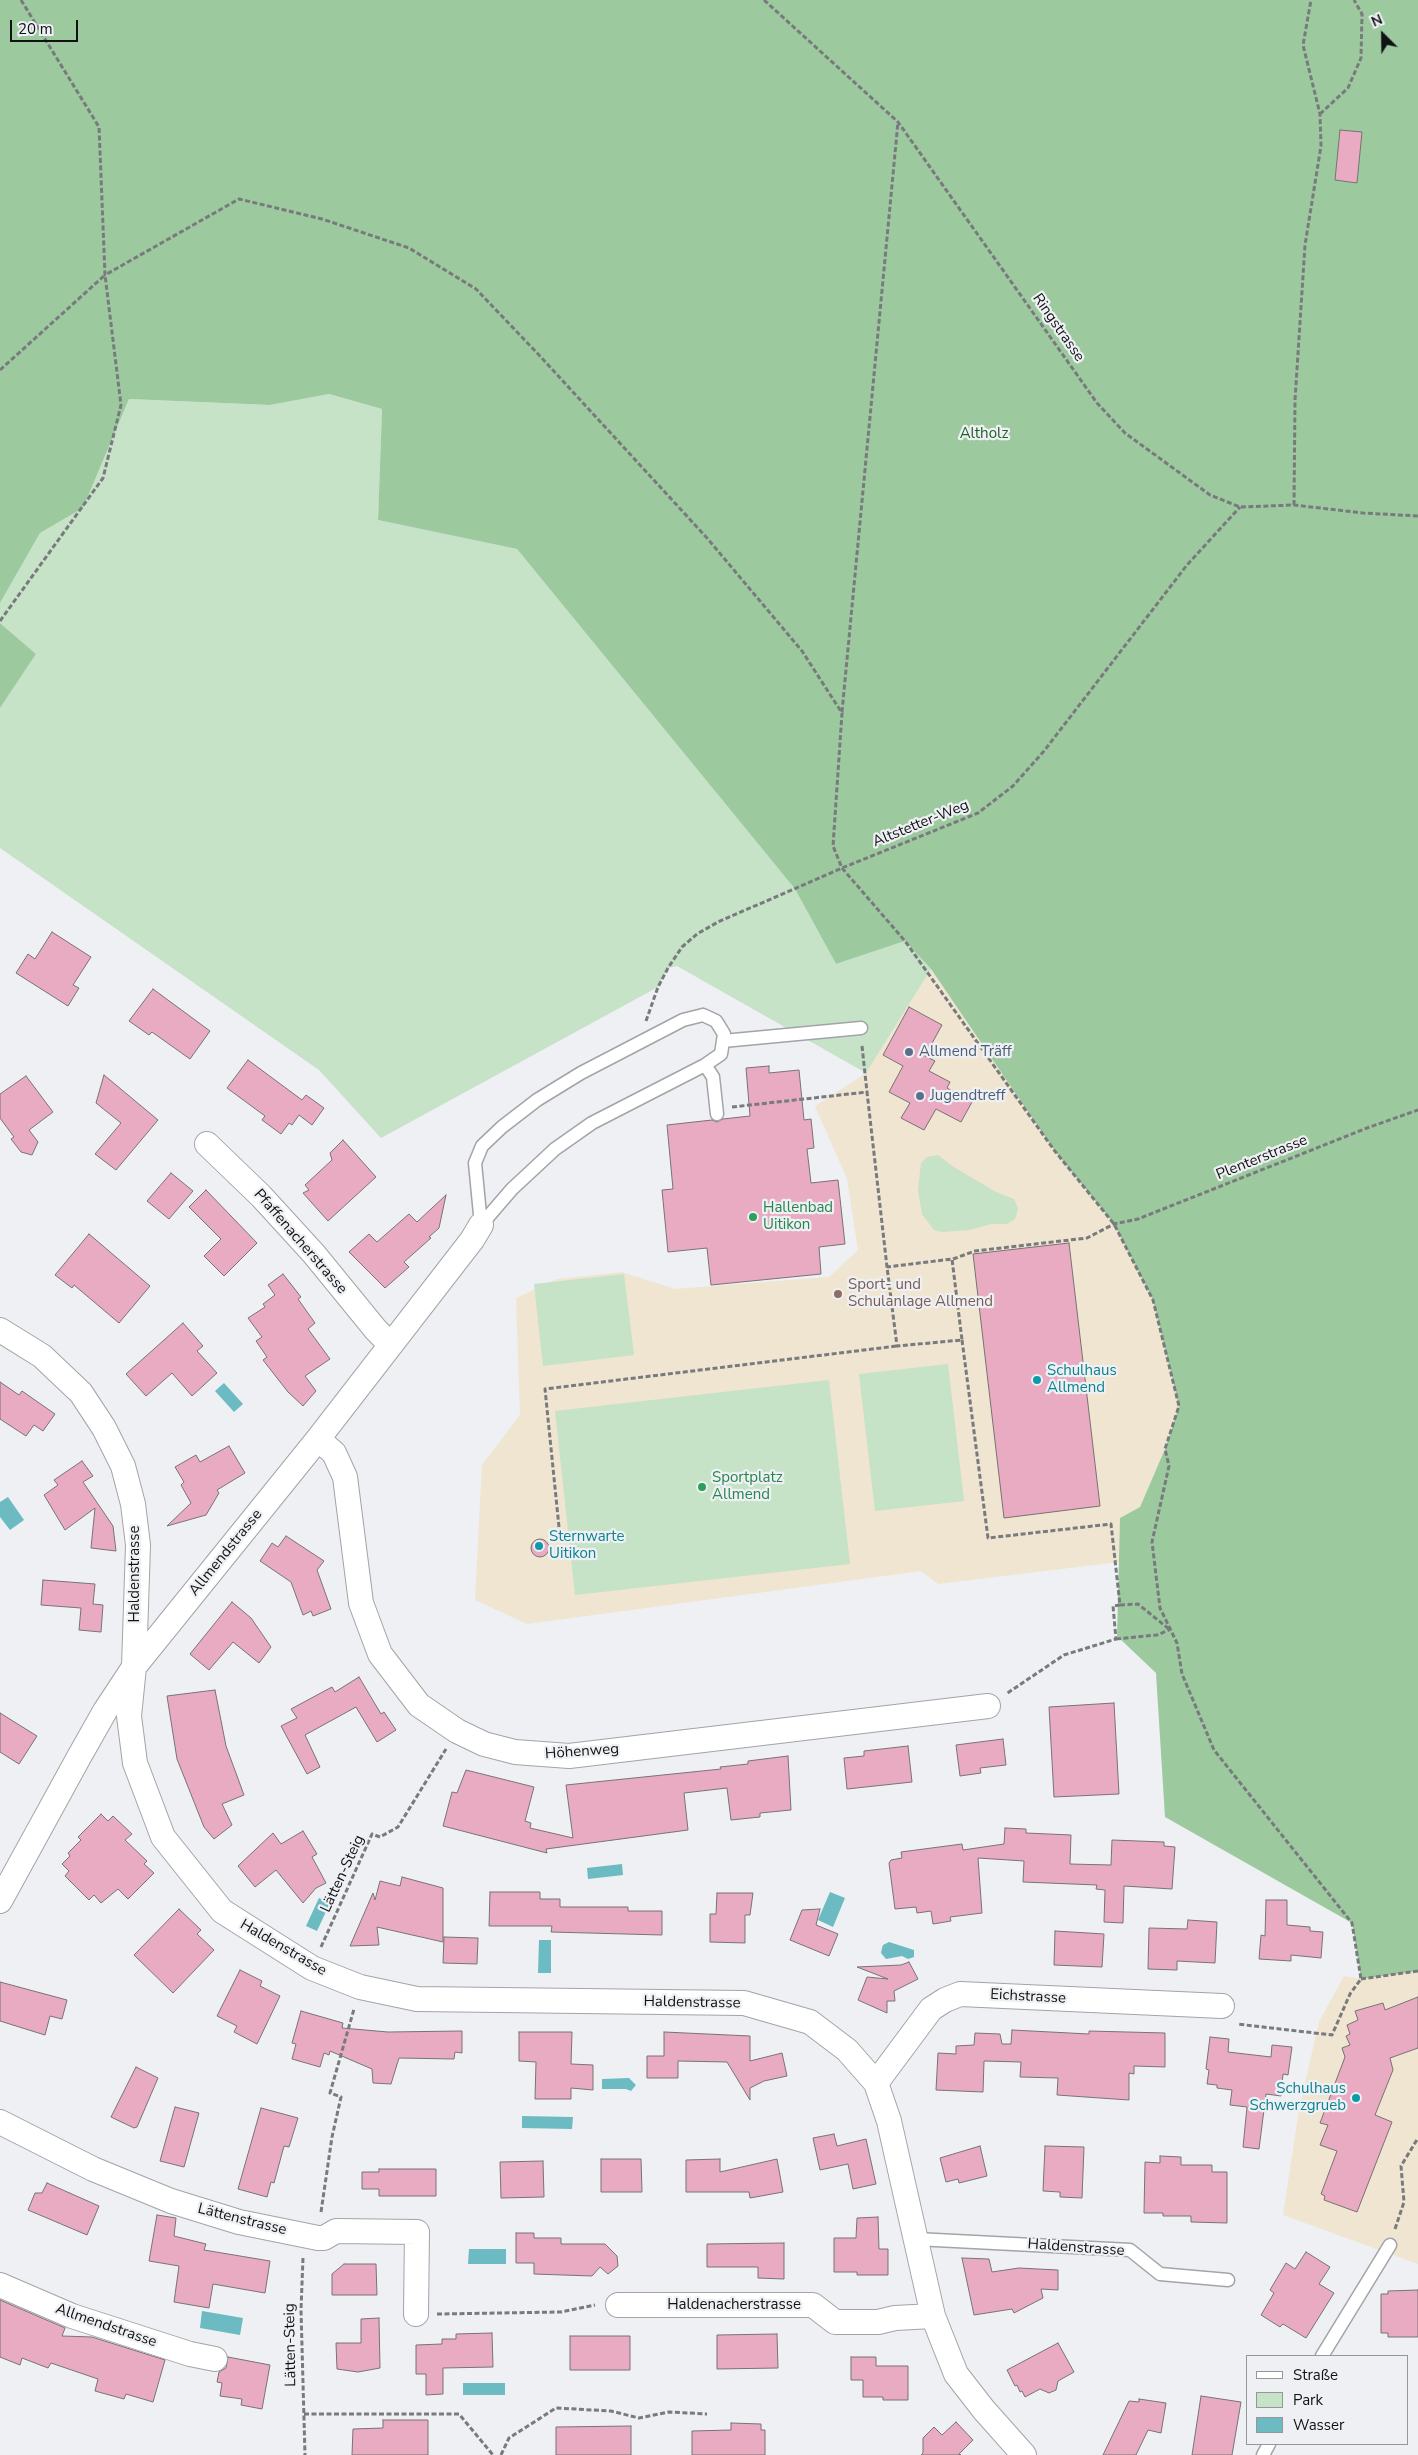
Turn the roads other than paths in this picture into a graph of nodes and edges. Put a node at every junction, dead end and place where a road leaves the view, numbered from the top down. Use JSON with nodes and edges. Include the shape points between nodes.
{"nodes":[{"id":1,"x":861,"y":1028,"type":"road end"},
{"id":2,"x":724,"y":1041,"type":"junction"},
{"id":3,"x":705,"y":1065,"type":"junction"},
{"id":4,"x":717,"y":1111,"type":"road end"},
{"id":5,"x":207,"y":1144,"type":"dead end"},
{"id":6,"x":481,"y":1225,"type":"junction"},
{"id":7,"x":0,"y":1330,"type":"edge"},
{"id":8,"x":390,"y":1344,"type":"junction"},
{"id":9,"x":318,"y":1439,"type":"junction"},
{"id":10,"x":134,"y":1667,"type":"junction"},
{"id":11,"x":988,"y":1706,"type":"road end"},
{"id":12,"x":0,"y":1901,"type":"edge"},
{"id":13,"x":1222,"y":2006,"type":"road end"},
{"id":14,"x":876,"y":2084,"type":"junction"},
{"id":15,"x":0,"y":2122,"type":"edge"},
{"id":16,"x":916,"y":2239,"type":"junction"},
{"id":17,"x":1390,"y":2244,"type":"road end"},
{"id":18,"x":1228,"y":2280,"type":"dead end"},
{"id":19,"x":0,"y":2285,"type":"edge"},
{"id":20,"x":618,"y":2305,"type":"road end"},
{"id":21,"x":416,"y":2314,"type":"road end"},
{"id":22,"x":933,"y":2316,"type":"junction"},
{"id":23,"x":1323,"y":2355,"type":"edge"},
{"id":24,"x":215,"y":2359,"type":"dead end"},
{"id":25,"x":1024,"y":2455,"type":"edge"}],
"edges":[{"from":1,"to":2,"type":"lane"},
{"from":2,"to":3,"type":"lane","via":[[721,1054]]},
{"from":2,"to":6,"type":"lane","via":[[716,1020],[703,1015],[683,1020],[537,1100],[482,1146],[475,1163]]},
{"from":3,"to":4,"type":"lane","via":[[713,1077]]},
{"from":3,"to":6,"type":"lane","via":[[592,1123],[555,1149],[512,1189]]},
{"from":5,"to":8,"type":"street","name":"Pfaffenacherstrasse","via":[[314,1254]]},
{"from":6,"to":8,"type":"street","name":"Allmendstrasse"},
{"from":7,"to":10,"type":"street","name":"Haldenstrasse","via":[[42,1356],[81,1393],[123,1466],[133,1504],[138,1545]]},
{"from":8,"to":9,"type":"street","name":"Allmendstrasse"},
{"from":9,"to":10,"type":"street","name":"Allmendstrasse"},
{"from":9,"to":11,"type":"street","name":"Höhenweg","via":[[334,1453],[345,1477],[361,1603],[380,1654],[419,1705],[457,1731],[484,1744],[515,1752],[569,1756]]},
{"from":10,"to":12,"type":"street","name":"Allmendstrasse","via":[[105,1711]]},
{"from":10,"to":14,"type":"street","name":"Haldenstrasse","via":[[129,1716],[135,1763],[163,1837],[222,1911],[312,1968],[360,1987],[417,1999],[744,2003],[810,2022],[847,2050]]},
{"from":13,"to":14,"type":"street","name":"Eichstrasse","via":[[960,1994],[931,2009]]},
{"from":14,"to":16,"type":"street","name":"Haldenstrasse"},
{"from":15,"to":21,"type":"street","name":"Lättenstrasse","via":[[93,2169],[171,2201],[239,2222],[324,2238],[336,2231],[417,2232]]},
{"from":16,"to":18,"type":"lane","name":"Haldenstrasse","via":[[1130,2250],[1160,2274]]},
{"from":16,"to":22,"type":"street","name":"Haldenstrasse"},
{"from":17,"to":23,"type":"lane"},
{"from":19,"to":24,"type":"street","name":"Allmendstrasse","via":[[72,2316]]},
{"from":20,"to":22,"type":"street","name":"Haldenacherstrasse","via":[[813,2305],[835,2322],[878,2322]]},
{"from":22,"to":25,"type":"street","name":"Haldenstrasse","via":[[956,2374]]}]}
